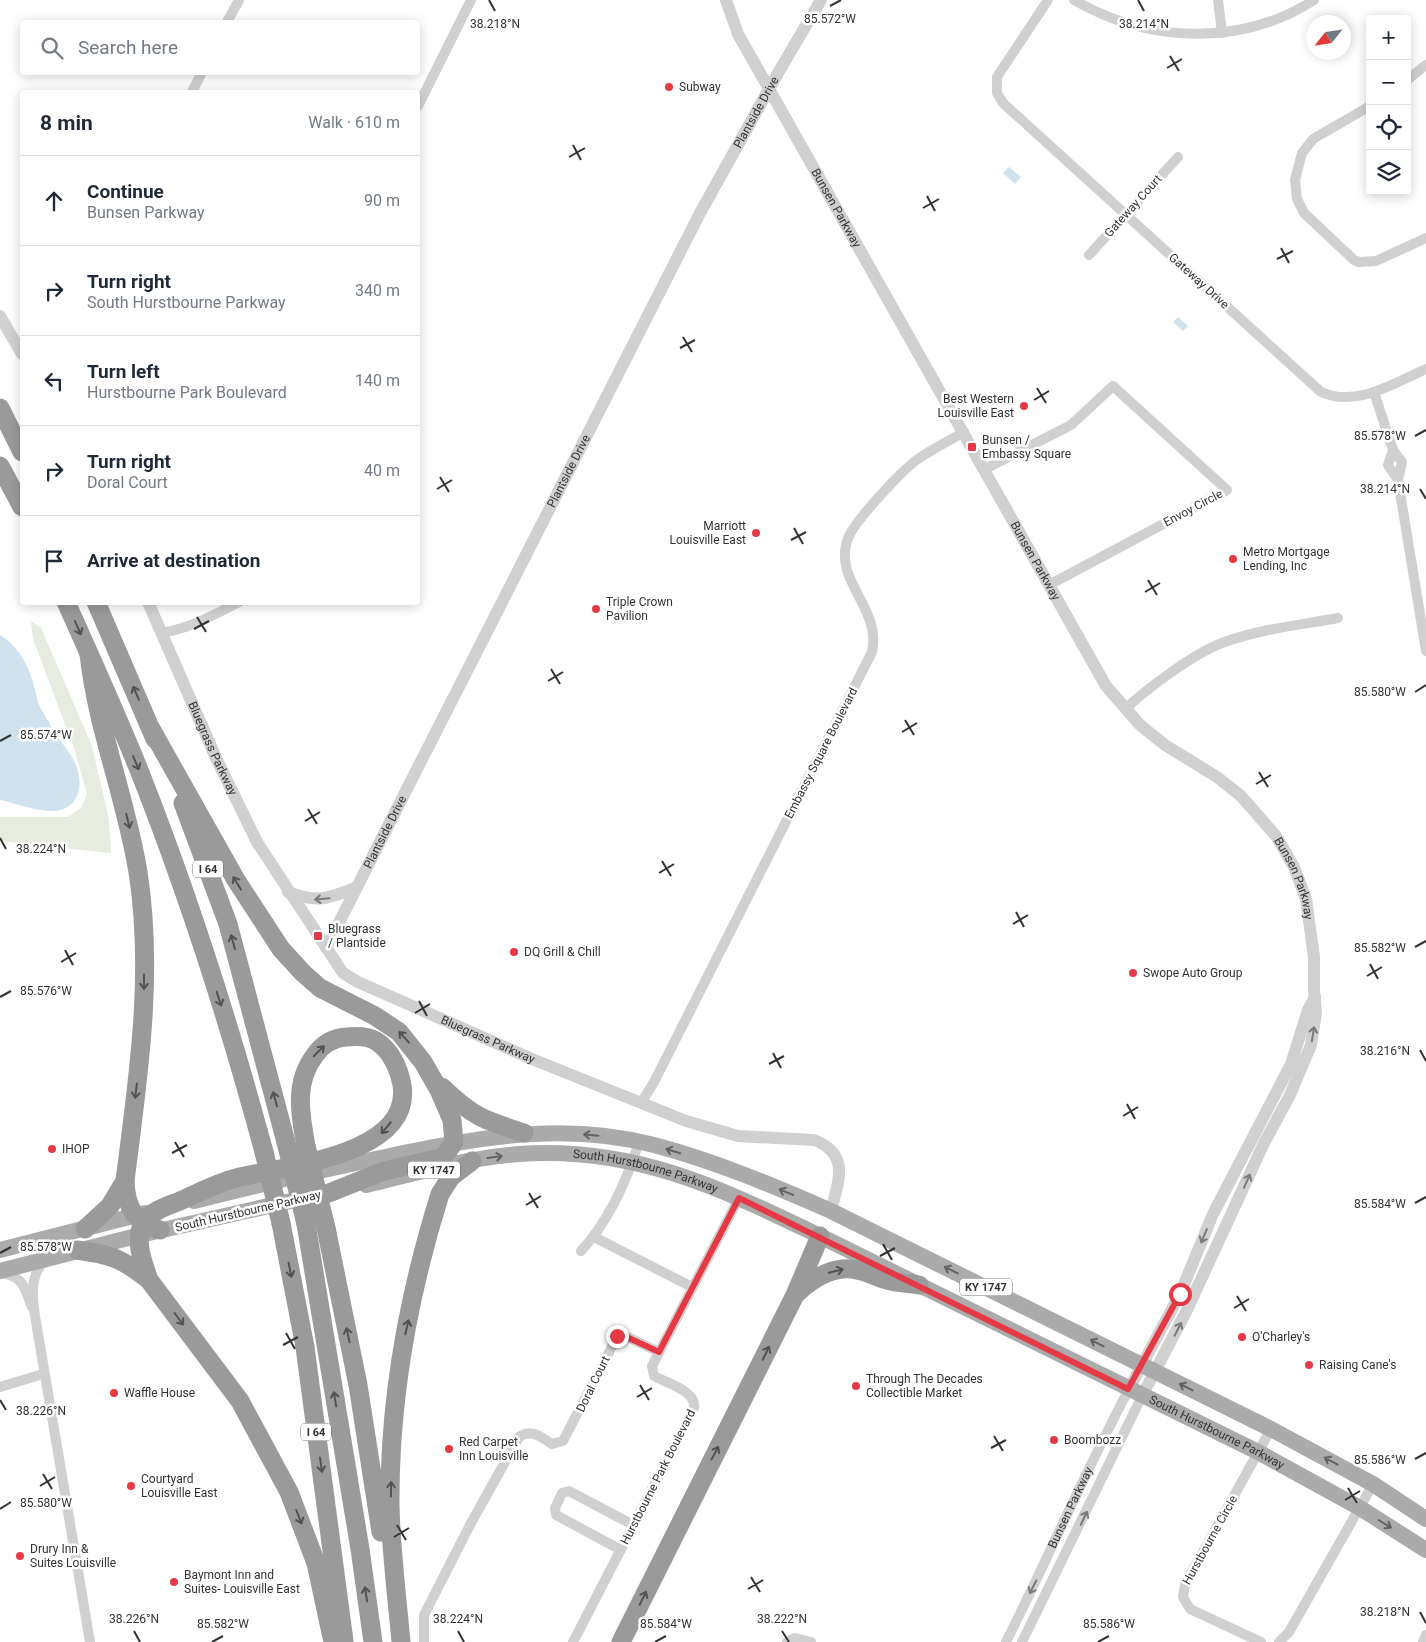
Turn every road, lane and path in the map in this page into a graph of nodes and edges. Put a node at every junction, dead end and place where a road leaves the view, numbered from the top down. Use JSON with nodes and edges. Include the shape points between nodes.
{"nodes":[{"id":1,"x":239,"y":0,"type":"edge"},
{"id":2,"x":471,"y":0,"type":"edge"},
{"id":3,"x":726,"y":0,"type":"edge"},
{"id":4,"x":821,"y":0,"type":"edge"},
{"id":5,"x":1048,"y":0,"type":"edge"},
{"id":6,"x":1074,"y":0,"type":"edge"},
{"id":7,"x":1218,"y":0,"type":"edge"},
{"id":8,"x":1314,"y":0,"type":"edge"},
{"id":9,"x":229,"y":20,"type":"edge"},
{"id":10,"x":1222,"y":32,"type":"junction"},
{"id":11,"x":1426,"y":65,"type":"edge"},
{"id":12,"x":200,"y":75,"type":"edge"},
{"id":13,"x":1411,"y":77,"type":"edge"},
{"id":14,"x":770,"y":88,"type":"junction"},
{"id":15,"x":193,"y":90,"type":"edge"},
{"id":16,"x":420,"y":102,"type":"edge"},
{"id":17,"x":1366,"y":108,"type":"edge"},
{"id":18,"x":1178,"y":156,"type":"dead end"},
{"id":19,"x":1125,"y":214,"type":"junction"},
{"id":20,"x":1426,"y":238,"type":"edge"},
{"id":21,"x":1089,"y":255,"type":"dead end"},
{"id":22,"x":0,"y":316,"type":"edge"},
{"id":23,"x":20,"y":351,"type":"edge"},
{"id":24,"x":1426,"y":369,"type":"edge"},
{"id":25,"x":1374,"y":392,"type":"junction"},
{"id":26,"x":0,"y":408,"type":"edge"},
{"id":27,"x":964,"y":432,"type":"junction"},
{"id":28,"x":20,"y":448,"type":"edge"},
{"id":29,"x":0,"y":466,"type":"edge"},
{"id":30,"x":985,"y":469,"type":"junction"},
{"id":31,"x":20,"y":503,"type":"edge"},
{"id":32,"x":1049,"y":585,"type":"junction"},
{"id":33,"x":67,"y":605,"type":"edge"},
{"id":34,"x":97,"y":605,"type":"edge"},
{"id":35,"x":149,"y":605,"type":"edge"},
{"id":36,"x":234,"y":605,"type":"edge"},
{"id":37,"x":1338,"y":618,"type":"dead end"},
{"id":38,"x":161,"y":633,"type":"junction"},
{"id":39,"x":1426,"y":651,"type":"edge"},
{"id":40,"x":89,"y":654,"type":"junction"},
{"id":41,"x":1125,"y":709,"type":"junction"},
{"id":42,"x":151,"y":729,"type":"junction"},
{"id":43,"x":354,"y":888,"type":"junction"},
{"id":44,"x":288,"y":892,"type":"junction"},
{"id":45,"x":326,"y":948,"type":"junction"},
{"id":46,"x":1315,"y":997,"type":"junction"},
{"id":47,"x":431,"y":1077,"type":"junction"},
{"id":48,"x":641,"y":1104,"type":"junction"},
{"id":49,"x":524,"y":1133,"type":"junction"},
{"id":50,"x":454,"y":1142,"type":"junction"},
{"id":51,"x":639,"y":1142,"type":"junction"},
{"id":52,"x":297,"y":1146,"type":"junction"},
{"id":53,"x":472,"y":1161,"type":"junction"},
{"id":54,"x":633,"y":1162,"type":"junction"},
{"id":55,"x":125,"y":1181,"type":"junction"},
{"id":56,"x":328,"y":1193,"type":"junction"},
{"id":57,"x":739,"y":1198,"type":"junction"},
{"id":58,"x":161,"y":1209,"type":"junction"},
{"id":59,"x":831,"y":1211,"type":"junction"},
{"id":60,"x":139,"y":1224,"type":"junction"},
{"id":61,"x":85,"y":1229,"type":"junction"},
{"id":62,"x":160,"y":1230,"type":"joint"},
{"id":63,"x":820,"y":1236,"type":"junction"},
{"id":64,"x":594,"y":1237,"type":"junction"},
{"id":65,"x":0,"y":1250,"type":"edge"},
{"id":66,"x":78,"y":1250,"type":"junction"},
{"id":67,"x":581,"y":1251,"type":"dead end"},
{"id":68,"x":47,"y":1259,"type":"junction"},
{"id":69,"x":0,"y":1272,"type":"edge"},
{"id":70,"x":150,"y":1280,"type":"junction"},
{"id":71,"x":919,"y":1285,"type":"junction"},
{"id":72,"x":692,"y":1287,"type":"junction"},
{"id":73,"x":795,"y":1295,"type":"junction"},
{"id":74,"x":34,"y":1312,"type":"junction"},
{"id":75,"x":659,"y":1352,"type":"junction"},
{"id":76,"x":1141,"y":1364,"type":"junction"},
{"id":77,"x":1155,"y":1372,"type":"junction"},
{"id":78,"x":44,"y":1374,"type":"junction"},
{"id":79,"x":0,"y":1387,"type":"edge"},
{"id":80,"x":1135,"y":1392,"type":"junction"},
{"id":81,"x":1271,"y":1429,"type":"junction"},
{"id":82,"x":1258,"y":1452,"type":"junction"},
{"id":83,"x":1373,"y":1484,"type":"junction"},
{"id":84,"x":1360,"y":1508,"type":"junction"},
{"id":85,"x":1426,"y":1519,"type":"edge"},
{"id":86,"x":633,"y":1525,"type":"junction"},
{"id":87,"x":1426,"y":1550,"type":"edge"},
{"id":88,"x":618,"y":1554,"type":"junction"},
{"id":89,"x":90,"y":1642,"type":"edge"},
{"id":90,"x":333,"y":1642,"type":"edge"},
{"id":91,"x":345,"y":1642,"type":"edge"},
{"id":92,"x":373,"y":1642,"type":"edge"},
{"id":93,"x":399,"y":1642,"type":"edge"},
{"id":94,"x":424,"y":1642,"type":"edge"},
{"id":95,"x":573,"y":1642,"type":"edge"},
{"id":96,"x":621,"y":1642,"type":"edge"},
{"id":97,"x":787,"y":1642,"type":"edge"},
{"id":98,"x":811,"y":1642,"type":"edge"},
{"id":99,"x":1006,"y":1642,"type":"edge"},
{"id":100,"x":1022,"y":1642,"type":"edge"},
{"id":101,"x":1261,"y":1642,"type":"edge"},
{"id":102,"x":1279,"y":1642,"type":"edge"}],
"edges":[{"from":1,"to":9,"type":"street"},
{"from":2,"to":16,"type":"street"},
{"from":3,"to":14,"type":"street","name":"Bunsen Parkway","via":[[738,34]]},
{"from":4,"to":14,"type":"street","name":"Plantside Drive"},
{"from":5,"to":19,"type":"street","name":"Gateway Drive","via":[[997,77],[997,93]]},
{"from":6,"to":10,"type":"street","via":[[1116,21],[1147,30],[1179,34]]},
{"from":7,"to":10,"type":"street"},
{"from":8,"to":10,"type":"street","via":[[1260,25]]},
{"from":11,"to":13,"type":"street"},
{"from":12,"to":15,"type":"street"},
{"from":14,"to":27,"type":"street","name":"Bunsen Parkway"},
{"from":14,"to":43,"type":"street","name":"Plantside Drive","via":[[700,214]]},
{"from":17,"to":20,"type":"street","via":[[1317,136],[1302,153],[1296,173],[1297,199],[1304,213],[1318,228],[1359,262],[1376,261]]},
{"from":18,"to":19,"type":"street","name":"Gateway Court"},
{"from":19,"to":21,"type":"street","name":"Gateway Court"},
{"from":19,"to":25,"type":"street","name":"Gateway Drive","via":[[1322,392],[1344,398]]},
{"from":22,"to":23,"type":"street"},
{"from":24,"to":25,"type":"street","name":"Gateway Drive"},
{"from":25,"to":39,"type":"street","via":[[1393,450],[1388,464],[1398,480]]},
{"from":26,"to":28,"type":"highway"},
{"from":27,"to":30,"type":"street","name":"Bunsen Parkway"},
{"from":27,"to":48,"type":"street","name":"Embassy Square Boulevard","via":[[908,467],[849,536],[845,548],[846,562],[873,624],[872,652]]},
{"from":29,"to":31,"type":"highway"},
{"from":30,"to":32,"type":"street","name":"Bunsen Parkway"},
{"from":30,"to":32,"type":"street","name":"Envoy Circle","via":[[1071,425],[1113,386],[1227,490]]},
{"from":32,"to":41,"type":"street","name":"Bunsen Parkway","via":[[1090,660]]},
{"from":33,"to":40,"type":"highway","number":"I 64","one_way":true},
{"from":42,"to":34,"type":"highway","number":"I 64","one_way":true},
{"from":35,"to":38,"type":"street","name":"Bluegrass Parkway"},
{"from":36,"to":38,"type":"street","via":[[210,618]]},
{"from":37,"to":41,"type":"street","via":[[1222,643],[1147,690]]},
{"from":38,"to":44,"type":"street","name":"Bluegrass Parkway","via":[[236,802]]},
{"from":40,"to":55,"type":"highway","one_way":true,"via":[[92,684],[130,830],[143,917],[142,1042]]},
{"from":40,"to":91,"type":"highway","number":"I 64","one_way":true,"bridge":true,"via":[[139,770],[187,898],[242,1069],[264,1152],[305,1347]]},
{"from":41,"to":46,"type":"street","name":"Bunsen Parkway","via":[[1165,745],[1241,796],[1276,836],[1294,867],[1306,899],[1311,925]]},
{"from":47,"to":42,"type":"highway","one_way":true,"via":[[399,1032],[320,988],[281,949],[236,880]]},
{"from":52,"to":42,"type":"highway","number":"I 64","one_way":true,"via":[[228,924],[189,817]]},
{"from":43,"to":44,"type":"street","one_way":true,"via":[[329,899],[315,900]]},
{"from":43,"to":45,"type":"street","name":"Plantside Drive"},
{"from":44,"to":45,"type":"street","name":"Bluegrass Parkway"},
{"from":45,"to":48,"type":"street","name":"Bluegrass Parkway","via":[[343,973],[358,982]]},
{"from":46,"to":76,"type":"street","name":"Bunsen Parkway","one_way":true,"via":[[1291,1064],[1213,1214],[1180,1294]]},
{"from":77,"to":46,"type":"street","name":"Bunsen Parkway","one_way":true,"via":[[1311,1045]]},
{"from":47,"to":49,"type":"highway","via":[[468,1111],[485,1121]]},
{"from":47,"to":50,"type":"highway","via":[[449,1111]]},
{"from":48,"to":59,"type":"street","name":"Bluegrass Parkway","via":[[717,1132],[814,1140],[832,1149],[839,1167]]},
{"from":49,"to":50,"type":"main road","name":"South Hurstbourne Parkway","number":"KY 1747"},
{"from":51,"to":49,"type":"main road","name":"South Hurstbourne Parkway","number":"KY 1747","one_way":true,"via":[[571,1134]]},
{"from":50,"to":56,"type":"highway","via":[[444,1156],[384,1171]]},
{"from":50,"to":58,"type":"main road","name":"South Hurstbourne Parkway","number":"KY 1747","via":[[320,1170]]},
{"from":51,"to":54,"type":"street"},
{"from":59,"to":51,"type":"main road","name":"South Hurstbourne Parkway","number":"KY 1747","one_way":true,"via":[[726,1168]]},
{"from":52,"to":58,"type":"highway","one_way":true,"via":[[300,1090],[308,1064],[321,1047],[339,1037],[358,1036],[375,1040],[400,1071],[403,1091],[397,1113],[386,1131],[350,1151],[234,1179]]},
{"from":92,"to":52,"type":"highway","number":"I 64","one_way":true,"bridge":true,"via":[[306,1224]]},
{"from":93,"to":52,"type":"highway","one_way":true,"bridge":true,"via":[[358,1385],[326,1228]]},
{"from":53,"to":54,"type":"main road","name":"South Hurstbourne Parkway","number":"KY 1747","one_way":true,"via":[[519,1154],[551,1154]]},
{"from":53,"to":56,"type":"main road","name":"South Hurstbourne Parkway","number":"KY 1747"},
{"from":93,"to":53,"type":"highway","one_way":true,"via":[[390,1507],[393,1410],[398,1370],[440,1194],[451,1177]]},
{"from":54,"to":57,"type":"main road","name":"South Hurstbourne Parkway","number":"KY 1747","via":[[675,1172]]},
{"from":54,"to":64,"type":"street"},
{"from":55,"to":60,"type":"highway","via":[[126,1200]]},
{"from":55,"to":61,"type":"highway","via":[[110,1206]]},
{"from":56,"to":62,"type":"main road","name":"South Hurstbourne Parkway","number":"KY 1747"},
{"from":57,"to":63,"type":"main road","name":"South Hurstbourne Parkway","number":"KY 1747"},
{"from":57,"to":72,"type":"street","name":"Hurstbourne Park Boulevard"},
{"from":58,"to":60,"type":"highway"},
{"from":59,"to":63,"type":"main road"},
{"from":76,"to":59,"type":"main road","name":"South Hurstbourne Parkway","number":"KY 1747","one_way":true},
{"from":60,"to":61,"type":"main road"},
{"from":60,"to":62,"type":"highway"},
{"from":60,"to":66,"type":"main road"},
{"from":60,"to":70,"type":"highway","via":[[139,1251]]},
{"from":61,"to":65,"type":"main road"},
{"from":63,"to":71,"type":"main road","name":"South Hurstbourne Parkway","number":"KY 1747"},
{"from":63,"to":73,"type":"highway"},
{"from":64,"to":67,"type":"street"},
{"from":64,"to":72,"type":"street"},
{"from":66,"to":68,"type":"main road"},
{"from":66,"to":70,"type":"highway","via":[[109,1254]]},
{"from":68,"to":69,"type":"main road"},
{"from":68,"to":74,"type":"street","via":[[36,1270],[33,1279]]},
{"from":69,"to":74,"type":"street","via":[[20,1279]]},
{"from":70,"to":90,"type":"highway","one_way":true,"via":[[240,1401],[289,1492],[316,1564]]},
{"from":73,"to":71,"type":"highway","one_way":true,"via":[[810,1281],[845,1269]]},
{"from":71,"to":80,"type":"main road","name":"South Hurstbourne Parkway","number":"KY 1747"},
{"from":72,"to":75,"type":"street","name":"Hurstbourne Park Boulevard"},
{"from":96,"to":73,"type":"highway","one_way":true},
{"from":74,"to":78,"type":"street"},
{"from":75,"to":86,"type":"street","name":"Hurstbourne Park Boulevard","via":[[652,1366],[654,1376],[690,1395],[695,1403]]},
{"from":75,"to":94,"type":"street","name":"Doral Court","via":[[618,1333],[563,1441],[552,1444],[532,1432],[519,1437],[424,1615]]},
{"from":76,"to":77,"type":"main road","name":"South Hurstbourne Parkway","number":"KY 1747"},
{"from":76,"to":80,"type":"street","name":"Bunsen Parkway"},
{"from":77,"to":80,"type":"street","name":"Bunsen Parkway"},
{"from":81,"to":77,"type":"main road","name":"South Hurstbourne Parkway","number":"KY 1747","one_way":true},
{"from":78,"to":79,"type":"street"},
{"from":78,"to":89,"type":"street"},
{"from":80,"to":82,"type":"main road","name":"South Hurstbourne Parkway","number":"KY 1747"},
{"from":80,"to":99,"type":"street","name":"Bunsen Parkway","one_way":true,"via":[[1092,1459],[1050,1555]]},
{"from":100,"to":80,"type":"street","name":"Bunsen Parkway","one_way":true},
{"from":81,"to":82,"type":"street","name":"Hurstbourne Circle"},
{"from":83,"to":81,"type":"main road","name":"South Hurstbourne Parkway","number":"KY 1747","one_way":true},
{"from":82,"to":84,"type":"main road","name":"South Hurstbourne Parkway","number":"KY 1747"},
{"from":82,"to":101,"type":"street","name":"Hurstbourne Circle","via":[[1184,1584],[1182,1594],[1190,1609]]},
{"from":83,"to":84,"type":"street"},
{"from":83,"to":85,"type":"main road","name":"South Hurstbourne Parkway","number":"KY 1747"},
{"from":84,"to":87,"type":"main road","name":"South Hurstbourne Parkway","number":"KY 1747","one_way":true},
{"from":84,"to":102,"type":"street","via":[[1289,1632]]},
{"from":86,"to":88,"type":"street","name":"Hurstbourne Park Boulevard"},
{"from":86,"to":88,"type":"street","via":[[569,1491],[562,1493],[555,1508],[556,1515]]},
{"from":88,"to":95,"type":"street","name":"Hurstbourne Park Boulevard"},
{"from":97,"to":98,"type":"street","via":[[795,1638]]}]}
